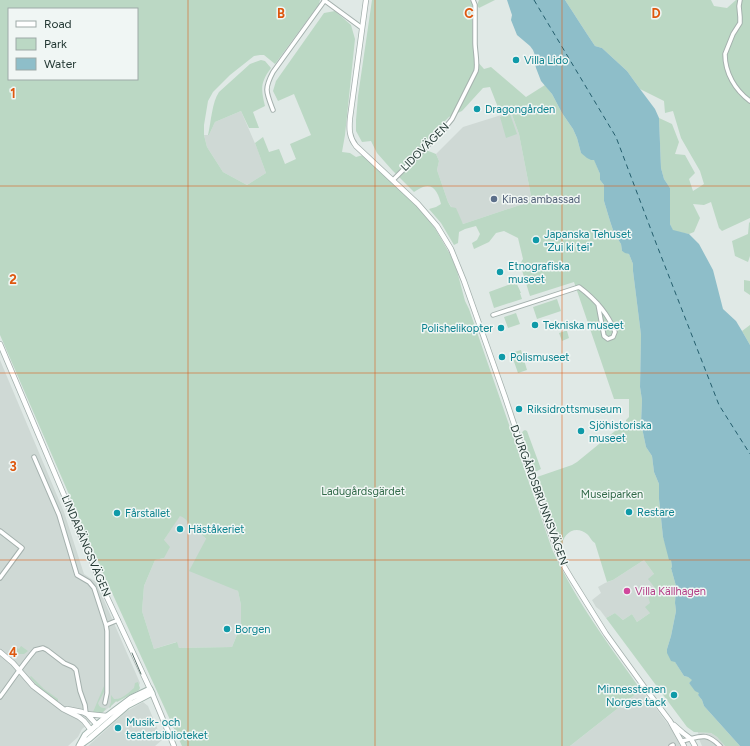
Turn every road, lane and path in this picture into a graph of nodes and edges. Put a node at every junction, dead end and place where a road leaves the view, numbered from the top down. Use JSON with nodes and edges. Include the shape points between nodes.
{"nodes":[{"id":1,"x":324,"y":0,"type":"edge"},
{"id":2,"x":366,"y":0,"type":"edge"},
{"id":3,"x":473,"y":0,"type":"edge"},
{"id":4,"x":740,"y":0,"type":"edge"},
{"id":5,"x":362,"y":28,"type":"junction"},
{"id":6,"x":750,"y":101,"type":"edge"},
{"id":7,"x":273,"y":110,"type":"dead end"},
{"id":8,"x":393,"y":180,"type":"junction"},
{"id":9,"x":598,"y":304,"type":"junction"},
{"id":10,"x":493,"y":315,"type":"dead end"},
{"id":11,"x":0,"y":344,"type":"edge"},
{"id":12,"x":34,"y":457,"type":"dead end"},
{"id":13,"x":0,"y":531,"type":"edge"},
{"id":14,"x":0,"y":578,"type":"edge"},
{"id":15,"x":118,"y":620,"type":"junction"},
{"id":16,"x":106,"y":624,"type":"junction"},
{"id":17,"x":0,"y":652,"type":"edge"},
{"id":18,"x":20,"y":670,"type":"junction"},
{"id":19,"x":151,"y":691,"type":"junction"},
{"id":20,"x":0,"y":697,"type":"edge"},
{"id":21,"x":105,"y":703,"type":"dead end"},
{"id":22,"x":63,"y":709,"type":"junction"},
{"id":23,"x":87,"y":714,"type":"junction"},
{"id":24,"x":107,"y":716,"type":"junction"},
{"id":25,"x":670,"y":720,"type":"junction"},
{"id":26,"x":98,"y":727,"type":"junction"},
{"id":27,"x":93,"y":732,"type":"junction"},
{"id":28,"x":691,"y":739,"type":"junction"},
{"id":29,"x":683,"y":744,"type":"edge"},
{"id":30,"x":79,"y":746,"type":"edge"},
{"id":31,"x":174,"y":746,"type":"edge"},
{"id":32,"x":694,"y":746,"type":"edge"},
{"id":33,"x":720,"y":746,"type":"edge"}],
"edges":[{"from":1,"to":5,"type":"street"},
{"from":1,"to":7,"type":"street","via":[[268,82],[267,93]]},
{"from":2,"to":5,"type":"street","name":"DJURGÅRDSBRUNNSVÄGEN"},
{"from":3,"to":8,"type":"street","name":"LIDOVÄGEN","via":[[476,71],[452,120]]},
{"from":4,"to":6,"type":"street","via":[[740,23],[724,56],[729,77]]},
{"from":5,"to":8,"type":"street","name":"DJURGÅRDSBRUNNSVÄGEN","via":[[350,132],[356,146]]},
{"from":8,"to":25,"type":"street","name":"DJURGÅRDSBRUNNSVÄGEN","via":[[437,226],[457,263],[562,563],[606,634]]},
{"from":9,"to":9,"type":"street","via":[[612,322],[615,332],[613,337],[608,339],[604,336]]},
{"from":9,"to":10,"type":"street","via":[[579,287]]},
{"from":11,"to":15,"type":"street","name":"LINDARÄNGSVÄGEN"},
{"from":12,"to":16,"type":"street","via":[[59,515],[77,575],[94,588]]},
{"from":13,"to":14,"type":"street","via":[[22,548]]},
{"from":15,"to":16,"type":"street"},
{"from":15,"to":19,"type":"street","name":"LINDARÄNGSVÄGEN"},
{"from":16,"to":21,"type":"street"},
{"from":17,"to":18,"type":"street"},
{"from":18,"to":20,"type":"street"},
{"from":18,"to":22,"type":"street","via":[[33,686]]},
{"from":18,"to":23,"type":"street","via":[[35,650],[47,650],[76,670]]},
{"from":19,"to":24,"type":"main road","via":[[131,698]]},
{"from":19,"to":26,"type":"main road"},
{"from":19,"to":31,"type":"street","name":"LINDARÄNGSVÄGEN"},
{"from":22,"to":23,"type":"street"},
{"from":22,"to":27,"type":"street","via":[[79,717]]},
{"from":23,"to":24,"type":"street"},
{"from":23,"to":26,"type":"street"},
{"from":24,"to":26,"type":"main road"},
{"from":25,"to":28,"type":"street"},
{"from":25,"to":29,"type":"street"},
{"from":26,"to":27,"type":"main road"},
{"from":27,"to":30,"type":"main road","via":[[89,740]]},
{"from":28,"to":29,"type":"street"},
{"from":28,"to":32,"type":"street"},
{"from":28,"to":33,"type":"street","via":[[706,736]]}]}
